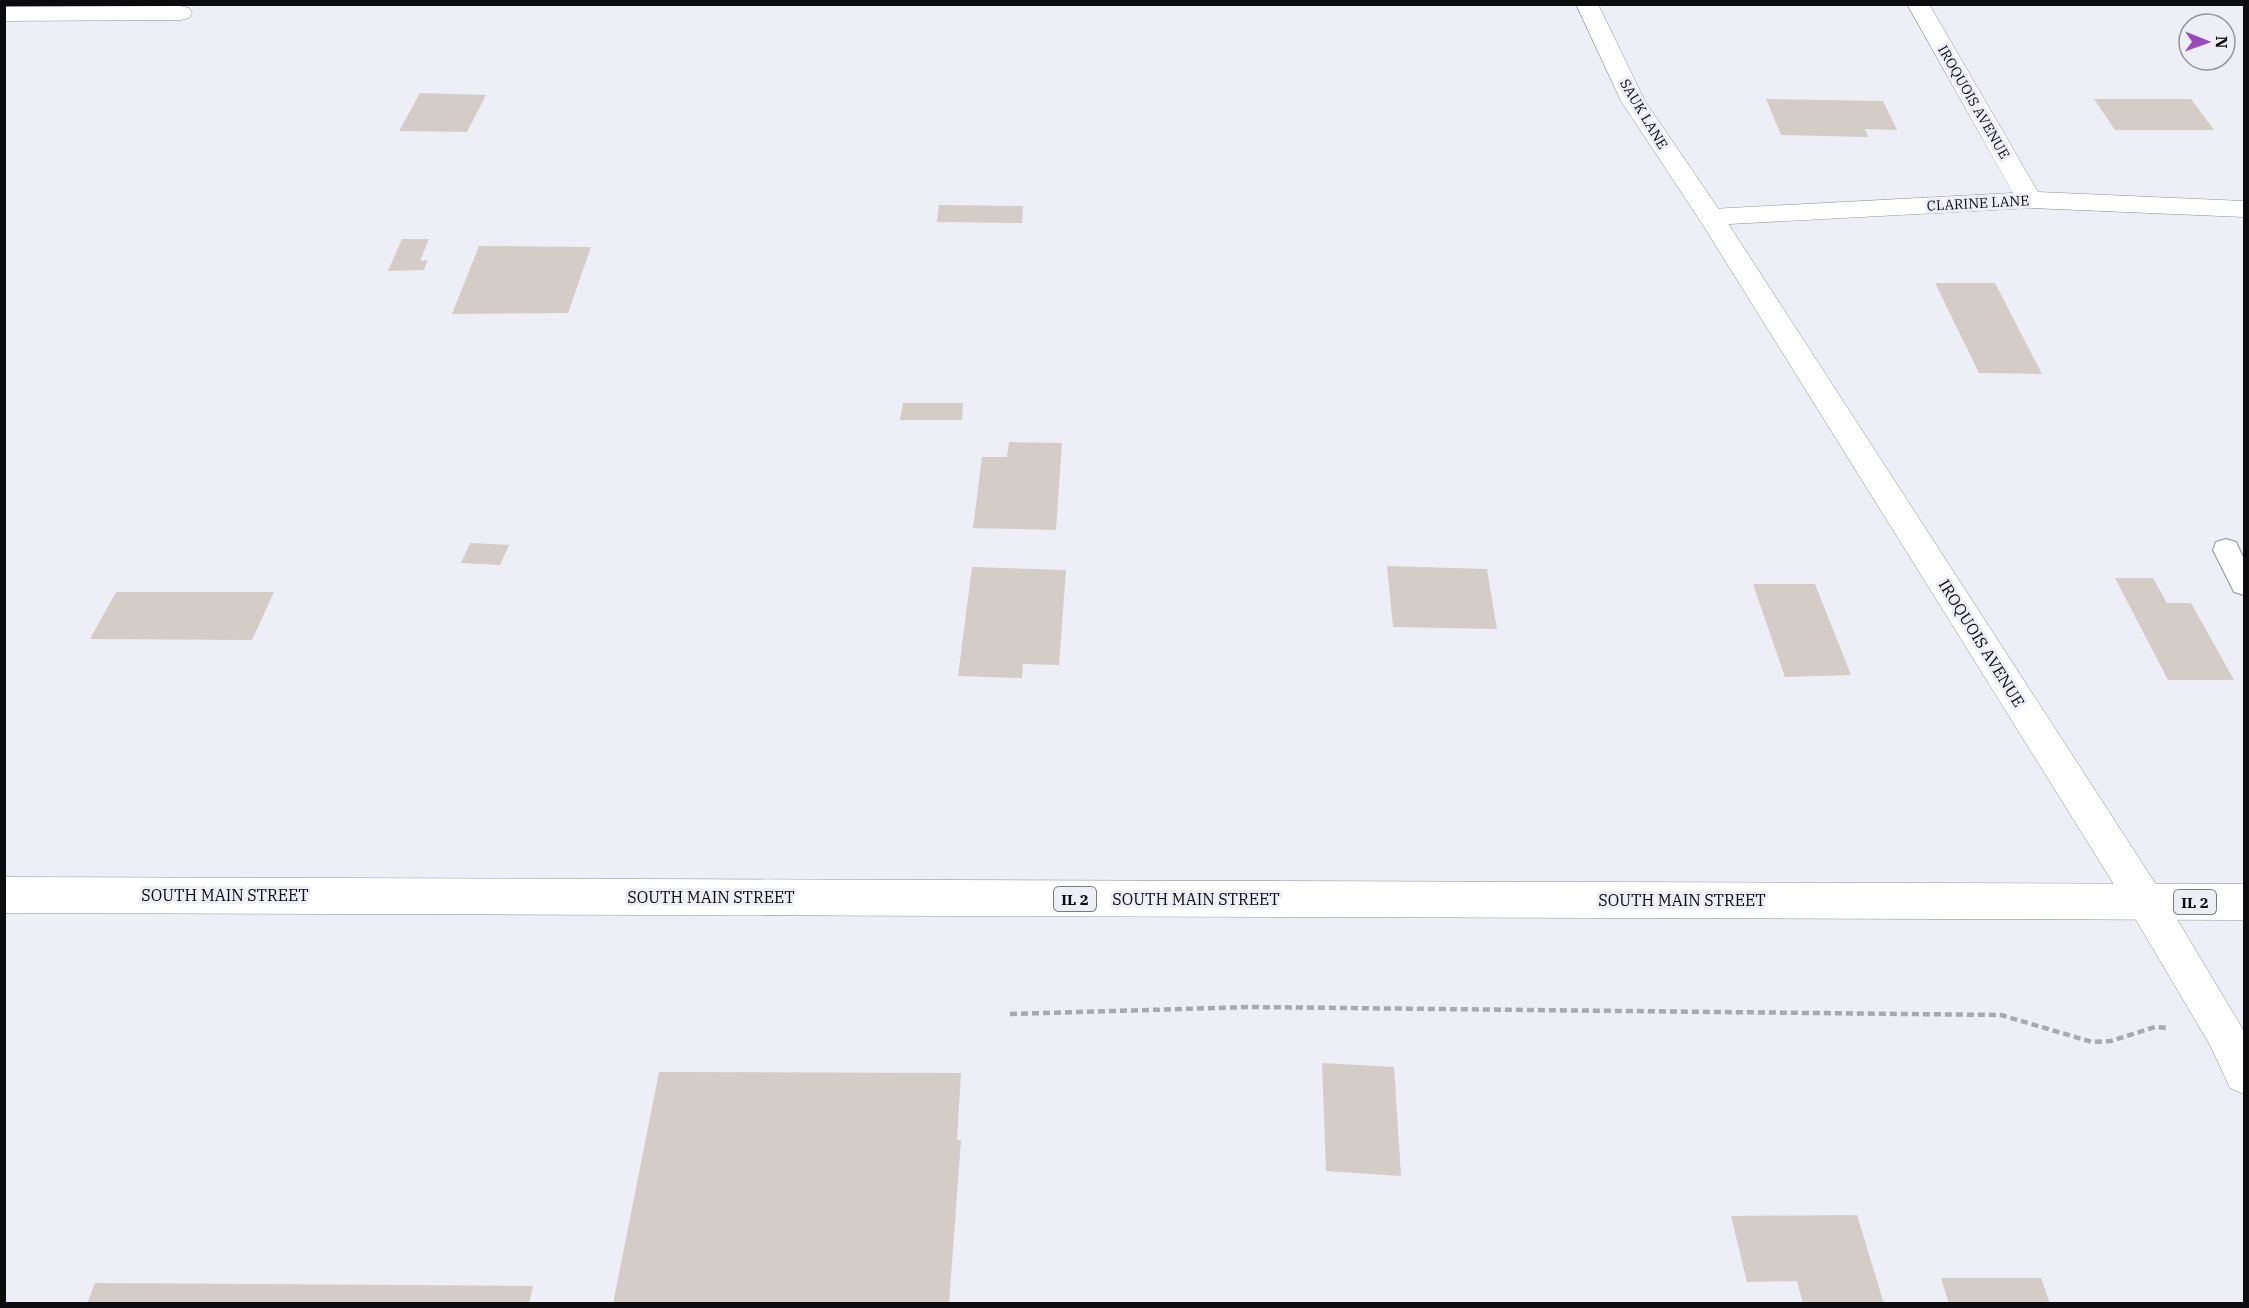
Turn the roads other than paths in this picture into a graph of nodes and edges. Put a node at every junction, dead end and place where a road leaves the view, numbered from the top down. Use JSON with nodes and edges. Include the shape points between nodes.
{"nodes":[{"id":1,"x":1587,"y":4,"type":"edge"},
{"id":2,"x":1918,"y":4,"type":"edge"},
{"id":3,"x":184,"y":9,"type":"edge"},
{"id":4,"x":4,"y":14,"type":"edge"},
{"id":5,"x":2030,"y":200,"type":"junction"},
{"id":6,"x":2244,"y":209,"type":"edge"},
{"id":7,"x":1711,"y":217,"type":"junction"},
{"id":8,"x":2226,"y":550,"type":"dead end"},
{"id":9,"x":2244,"y":584,"type":"edge"},
{"id":10,"x":4,"y":895,"type":"edge"},
{"id":11,"x":2146,"y":902,"type":"junction"},
{"id":12,"x":2244,"y":902,"type":"edge"},
{"id":13,"x":2244,"y":1074,"type":"edge"}],
"edges":[{"from":1,"to":7,"type":"street","name":"SAUK LANE","via":[[1633,101]]},
{"from":2,"to":5,"type":"street","name":"IROQUOIS AVENUE"},
{"from":3,"to":4,"type":"street"},
{"from":5,"to":6,"type":"street","name":"CLARINE LANE"},
{"from":5,"to":7,"type":"street","name":"CLARINE LANE"},
{"from":7,"to":11,"type":"street","name":"IROQUOIS AVENUE"},
{"from":8,"to":9,"type":"lane"},
{"from":10,"to":11,"type":"street","name":"SOUTH MAIN STREET","number":"IL 2"},
{"from":11,"to":12,"type":"street","name":"SOUTH MAIN STREET","number":"IL 2"},
{"from":11,"to":13,"type":"street","name":"IROQUOIS AVENUE","via":[[2224,1031]]}]}
